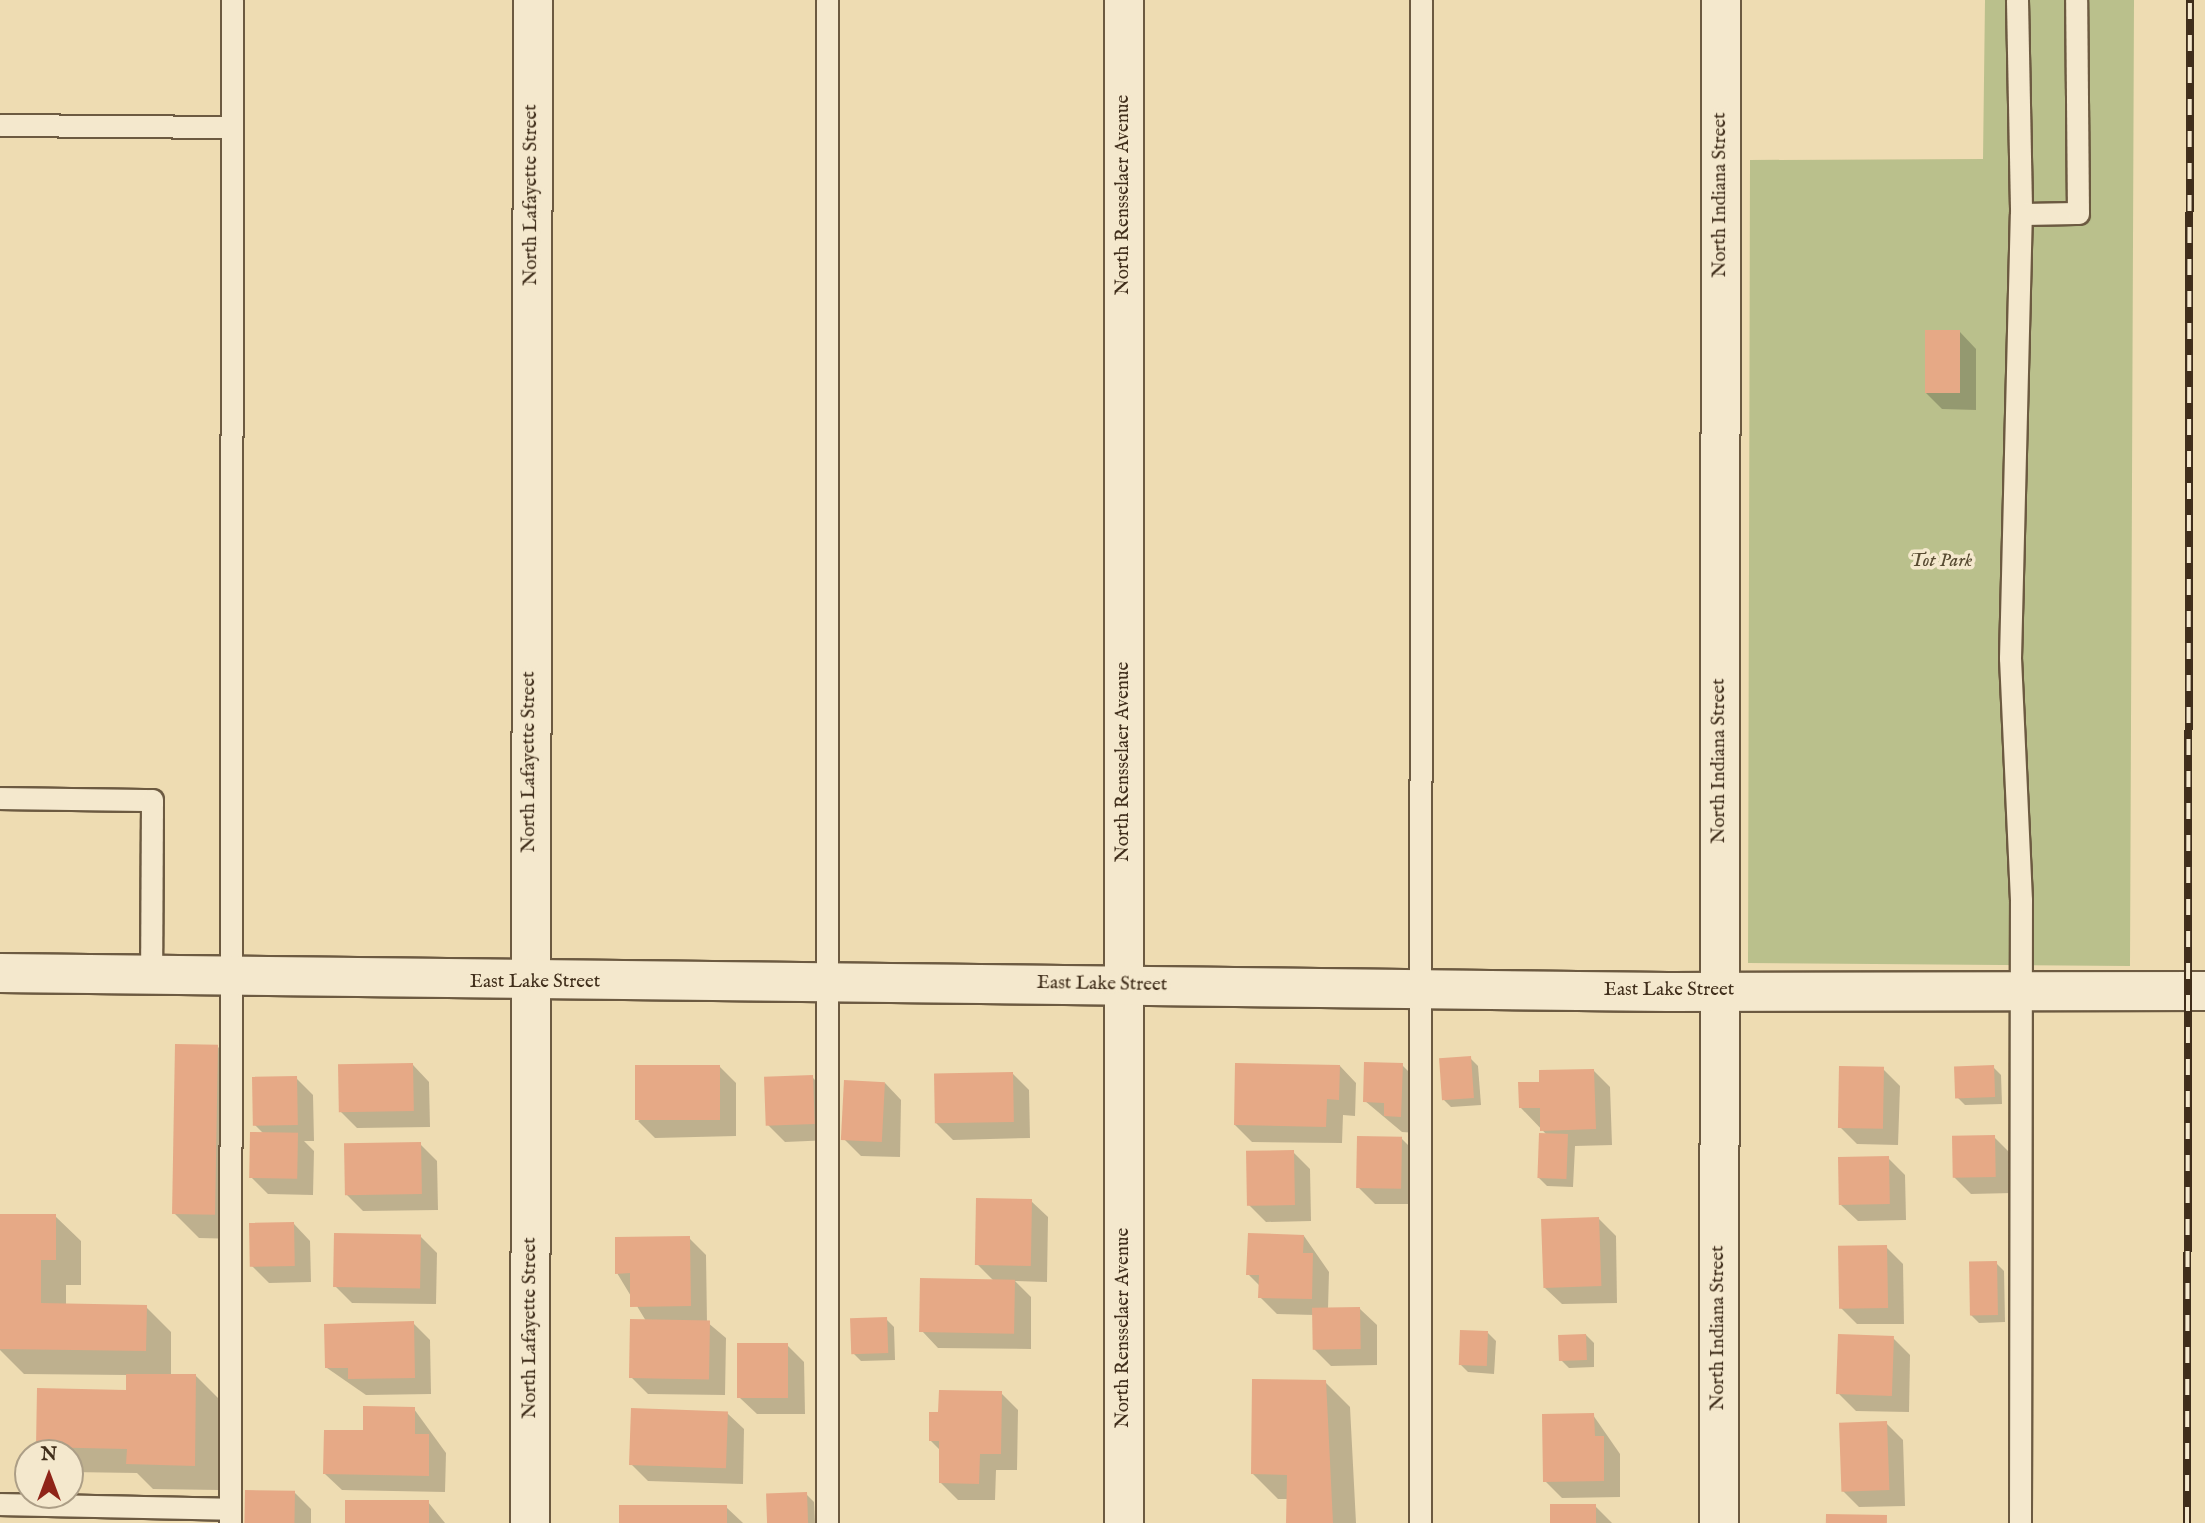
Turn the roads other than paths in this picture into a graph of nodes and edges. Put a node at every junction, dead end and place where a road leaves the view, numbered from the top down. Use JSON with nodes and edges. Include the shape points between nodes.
{"nodes":[{"id":1,"x":232,"y":0,"type":"edge"},
{"id":2,"x":533,"y":0,"type":"edge"},
{"id":3,"x":827,"y":0,"type":"edge"},
{"id":4,"x":1124,"y":0,"type":"edge"},
{"id":5,"x":1421,"y":0,"type":"edge"},
{"id":6,"x":1721,"y":0,"type":"edge"},
{"id":7,"x":2017,"y":0,"type":"edge"},
{"id":8,"x":2076,"y":0,"type":"edge"},
{"id":9,"x":0,"y":125,"type":"edge"},
{"id":10,"x":232,"y":127,"type":"junction"},
{"id":11,"x":2021,"y":214,"type":"junction"},
{"id":12,"x":0,"y":798,"type":"edge"},
{"id":13,"x":0,"y":973,"type":"edge"},
{"id":14,"x":151,"y":974,"type":"junction"},
{"id":15,"x":232,"y":976,"type":"junction"},
{"id":16,"x":530,"y":983,"type":"junction"},
{"id":17,"x":828,"y":984,"type":"junction"},
{"id":18,"x":1124,"y":985,"type":"junction"},
{"id":19,"x":1420,"y":989,"type":"junction"},
{"id":20,"x":2022,"y":990,"type":"junction"},
{"id":21,"x":1720,"y":991,"type":"junction"},
{"id":22,"x":2205,"y":991,"type":"edge"},
{"id":23,"x":0,"y":1504,"type":"edge"},
{"id":24,"x":230,"y":1516,"type":"edge"},
{"id":25,"x":530,"y":1523,"type":"edge"},
{"id":26,"x":827,"y":1523,"type":"edge"},
{"id":27,"x":1124,"y":1523,"type":"edge"},
{"id":28,"x":1420,"y":1523,"type":"edge"},
{"id":29,"x":1719,"y":1523,"type":"edge"},
{"id":30,"x":2021,"y":1523,"type":"edge"}],
"edges":[{"from":1,"to":10,"type":"lane"},
{"from":2,"to":16,"type":"street","name":"North Lafayette Street"},
{"from":3,"to":17,"type":"lane"},
{"from":4,"to":18,"type":"street","name":"North Rensselaer Avenue"},
{"from":5,"to":19,"type":"lane"},
{"from":6,"to":21,"type":"street","name":"North Indiana Street"},
{"from":7,"to":11,"type":"lane"},
{"from":8,"to":11,"type":"lane","via":[[2078,213]]},
{"from":9,"to":10,"type":"lane"},
{"from":10,"to":15,"type":"lane"},
{"from":11,"to":20,"type":"lane","via":[[2010,657]]},
{"from":12,"to":14,"type":"lane","via":[[152,800]]},
{"from":13,"to":14,"type":"street","name":"East Lake Street"},
{"from":14,"to":15,"type":"street","name":"East Lake Street"},
{"from":15,"to":16,"type":"street","name":"East Lake Street"},
{"from":15,"to":24,"type":"lane"},
{"from":16,"to":17,"type":"street","name":"East Lake Street"},
{"from":16,"to":25,"type":"street","name":"North Lafayette Street"},
{"from":17,"to":18,"type":"street","name":"East Lake Street"},
{"from":17,"to":26,"type":"lane"},
{"from":18,"to":19,"type":"street","name":"East Lake Street"},
{"from":18,"to":27,"type":"street","name":"North Rensselaer Avenue"},
{"from":19,"to":21,"type":"street","name":"East Lake Street"},
{"from":19,"to":28,"type":"lane"},
{"from":20,"to":21,"type":"street","name":"East Lake Street"},
{"from":20,"to":22,"type":"street","name":"East Lake Street"},
{"from":20,"to":30,"type":"lane"},
{"from":21,"to":29,"type":"street","name":"North Indiana Street"},
{"from":23,"to":24,"type":"lane"}]}
